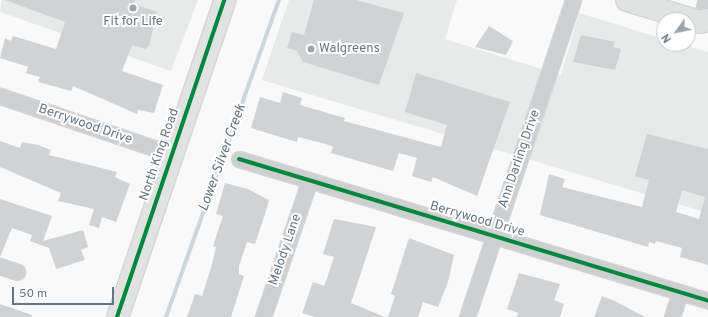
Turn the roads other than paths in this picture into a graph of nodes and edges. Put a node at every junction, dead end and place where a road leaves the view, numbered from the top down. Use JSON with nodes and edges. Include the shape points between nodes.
{"nodes":[{"id":1,"x":224,"y":0,"type":"edge"},
{"id":2,"x":573,"y":0,"type":"edge"},
{"id":3,"x":627,"y":0,"type":"edge"},
{"id":4,"x":706,"y":0,"type":"edge"},
{"id":5,"x":705,"y":24,"type":"edge"},
{"id":6,"x":0,"y":96,"type":"edge"},
{"id":7,"x":171,"y":154,"type":"junction"},
{"id":8,"x":239,"y":160,"type":"dead end"},
{"id":9,"x":309,"y":182,"type":"junction"},
{"id":10,"x":494,"y":235,"type":"junction"},
{"id":11,"x":0,"y":266,"type":"edge"},
{"id":12,"x":17,"y":272,"type":"dead end"},
{"id":13,"x":680,"y":293,"type":"junction"},
{"id":14,"x":708,"y":301,"type":"edge"},
{"id":15,"x":117,"y":317,"type":"edge"},
{"id":16,"x":263,"y":317,"type":"edge"},
{"id":17,"x":467,"y":317,"type":"edge"},
{"id":18,"x":672,"y":317,"type":"edge"}],
"edges":[{"from":1,"to":7,"type":"main road","name":"North King Road"},
{"from":2,"to":10,"type":"street","name":"Ann Darling Drive"},
{"from":3,"to":5,"type":"main road"},
{"from":4,"to":5,"type":"street"},
{"from":6,"to":7,"type":"street","name":"Berrywood Drive"},
{"from":7,"to":15,"type":"main road","name":"North King Road"},
{"from":8,"to":9,"type":"street","name":"Berrywood Drive"},
{"from":9,"to":10,"type":"street","name":"Berrywood Drive"},
{"from":9,"to":16,"type":"street","name":"Melody Lane"},
{"from":10,"to":13,"type":"street","name":"Berrywood Drive"},
{"from":10,"to":17,"type":"street","name":"Ann Darling Drive"},
{"from":11,"to":12,"type":"street"},
{"from":13,"to":14,"type":"street","name":"Berrywood Drive"},
{"from":13,"to":18,"type":"street"}]}
